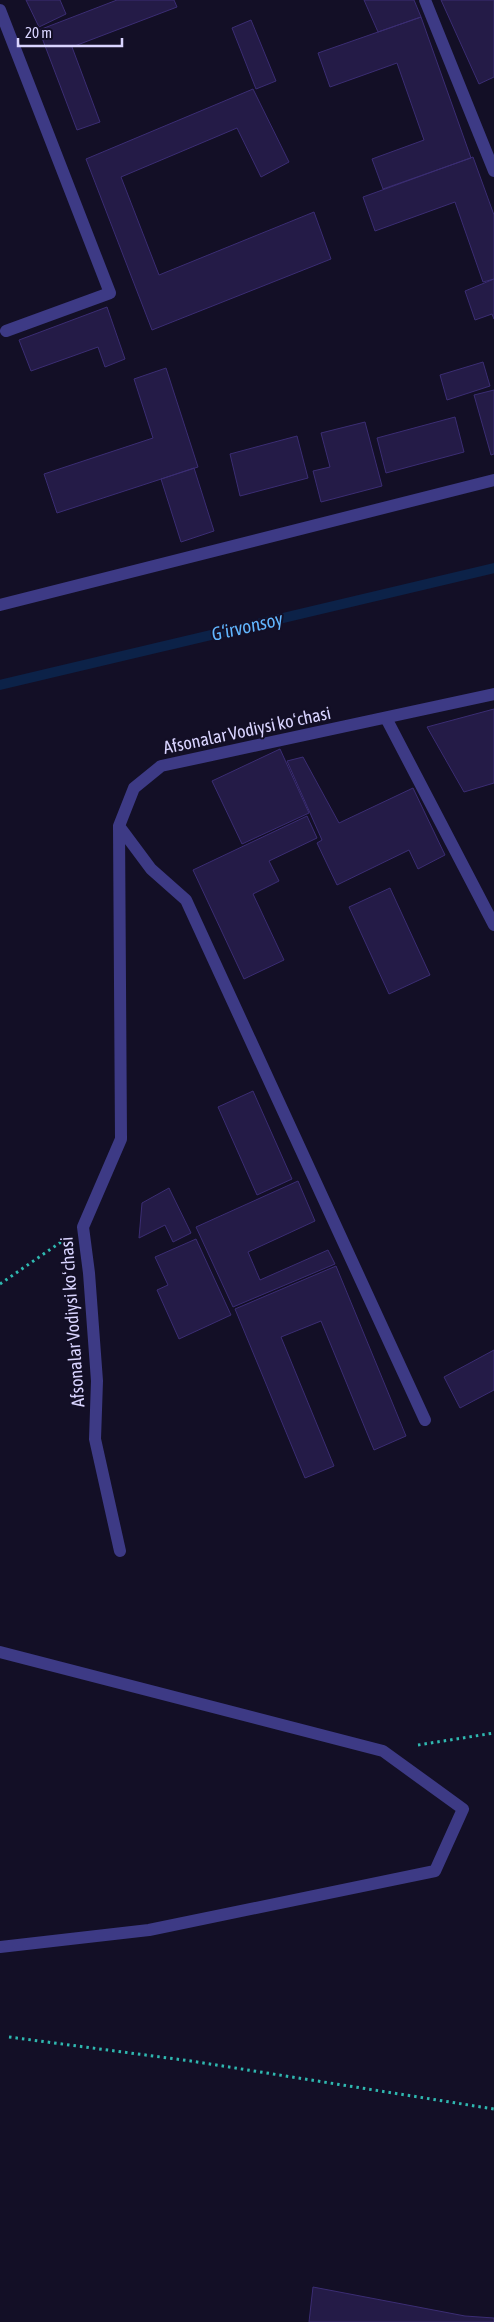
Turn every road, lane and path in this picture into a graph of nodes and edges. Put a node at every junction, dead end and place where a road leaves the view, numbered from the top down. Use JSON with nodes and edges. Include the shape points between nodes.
{"nodes":[{"id":1,"x":425,"y":0,"type":"edge"},
{"id":2,"x":0,"y":10,"type":"edge"},
{"id":3,"x":494,"y":171,"type":"edge"},
{"id":4,"x":6,"y":331,"type":"dead end"},
{"id":5,"x":494,"y":480,"type":"edge"},
{"id":6,"x":0,"y":605,"type":"edge"},
{"id":7,"x":494,"y":694,"type":"edge"},
{"id":8,"x":386,"y":718,"type":"junction"},
{"id":9,"x":119,"y":826,"type":"junction"},
{"id":10,"x":494,"y":926,"type":"edge"},
{"id":11,"x":83,"y":1227,"type":"junction"},
{"id":12,"x":0,"y":1284,"type":"edge"},
{"id":13,"x":425,"y":1420,"type":"dead end"},
{"id":14,"x":120,"y":1551,"type":"dead end"},
{"id":15,"x":0,"y":1652,"type":"edge"},
{"id":16,"x":494,"y":1733,"type":"edge"},
{"id":17,"x":383,"y":1751,"type":"junction"},
{"id":18,"x":0,"y":1947,"type":"edge"},
{"id":19,"x":8,"y":2037,"type":"dead end"},
{"id":20,"x":494,"y":2109,"type":"edge"}],
"edges":[{"from":1,"to":3,"type":"street"},
{"from":2,"to":4,"type":"street","via":[[110,293]]},
{"from":5,"to":6,"type":"street"},
{"from":7,"to":8,"type":"street","name":"Afsonalar Vodiysi koʻchasi"},
{"from":8,"to":9,"type":"street","name":"Afsonalar Vodiysi koʻchasi","via":[[161,766],[134,788]]},
{"from":8,"to":10,"type":"street"},
{"from":9,"to":11,"type":"street","name":"Afsonalar Vodiysi koʻchasi","via":[[120,1139]]},
{"from":9,"to":13,"type":"street","via":[[151,868],[186,900]]},
{"from":11,"to":12,"type":"path"},
{"from":11,"to":14,"type":"street","name":"Afsonalar Vodiysi koʻchasi","via":[[90,1273],[97,1380],[95,1439]]},
{"from":15,"to":17,"type":"street"},
{"from":16,"to":17,"type":"path"},
{"from":17,"to":18,"type":"street","via":[[463,1809],[435,1871],[149,1930]]},
{"from":19,"to":20,"type":"path","via":[[191,2061]]}]}
